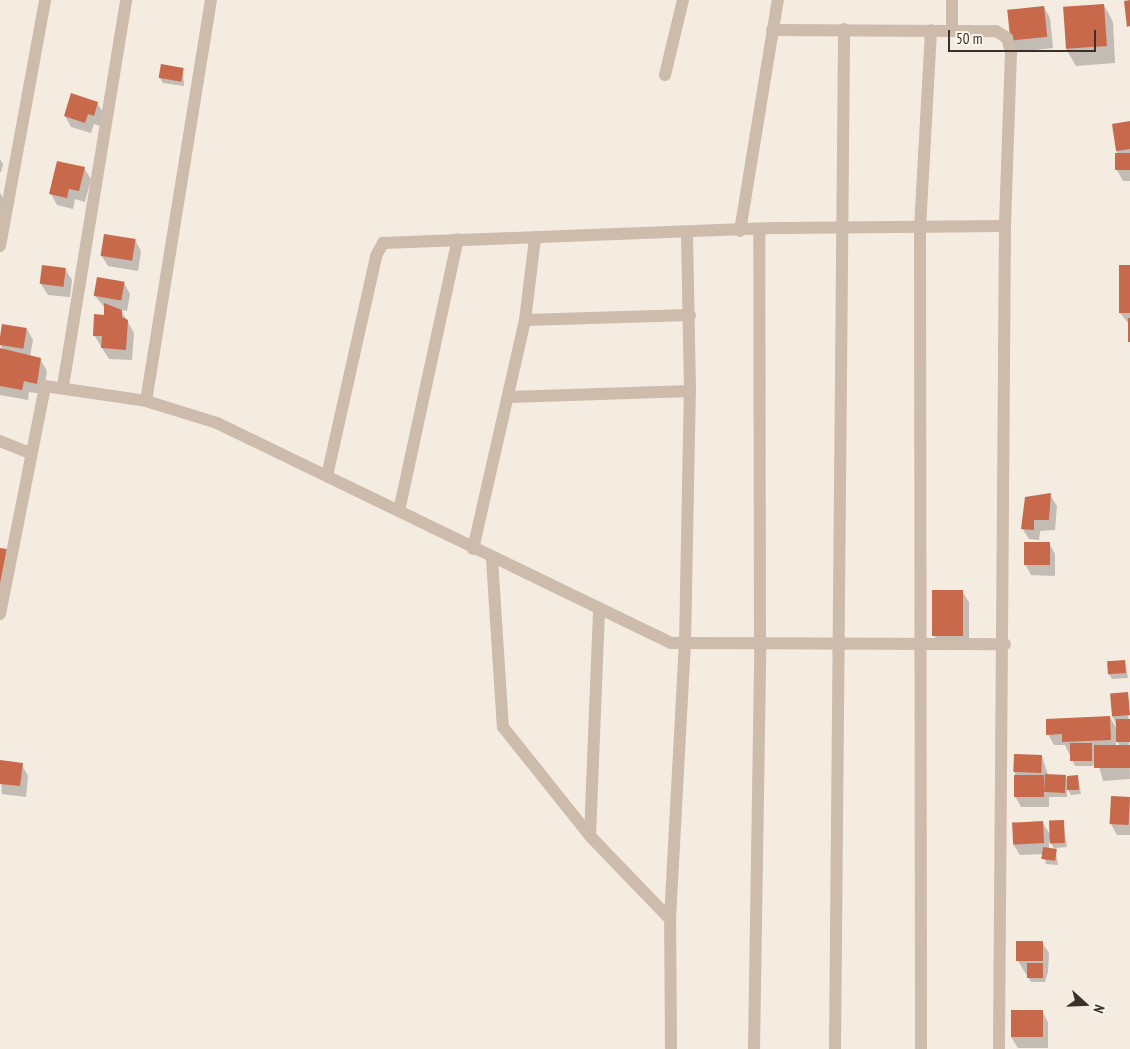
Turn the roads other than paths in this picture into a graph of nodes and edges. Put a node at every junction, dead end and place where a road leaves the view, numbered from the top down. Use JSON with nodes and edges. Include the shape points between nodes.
{"nodes":[{"id":1,"x":45,"y":0,"type":"edge"},
{"id":2,"x":126,"y":0,"type":"edge"},
{"id":3,"x":211,"y":0,"type":"edge"},
{"id":4,"x":683,"y":0,"type":"edge"},
{"id":5,"x":778,"y":0,"type":"edge"},
{"id":6,"x":952,"y":0,"type":"edge"},
{"id":7,"x":844,"y":29,"type":"junction"},
{"id":8,"x":772,"y":30,"type":"junction"},
{"id":9,"x":931,"y":30,"type":"junction"},
{"id":10,"x":952,"y":31,"type":"junction"},
{"id":11,"x":665,"y":75,"type":"dead end"},
{"id":12,"x":1005,"y":226,"type":"junction"},
{"id":13,"x":843,"y":228,"type":"junction"},
{"id":14,"x":920,"y":228,"type":"junction"},
{"id":15,"x":759,"y":230,"type":"junction"},
{"id":16,"x":740,"y":231,"type":"junction"},
{"id":17,"x":687,"y":234,"type":"junction"},
{"id":18,"x":535,"y":238,"type":"junction"},
{"id":19,"x":458,"y":239,"type":"junction"},
{"id":20,"x":0,"y":246,"type":"edge"},
{"id":21,"x":690,"y":315,"type":"junction"},
{"id":22,"x":525,"y":320,"type":"junction"},
{"id":23,"x":63,"y":386,"type":"junction"},
{"id":24,"x":690,"y":391,"type":"junction"},
{"id":25,"x":510,"y":397,"type":"junction"},
{"id":26,"x":146,"y":401,"type":"junction"},
{"id":27,"x":0,"y":441,"type":"edge"},
{"id":28,"x":30,"y":453,"type":"junction"},
{"id":29,"x":328,"y":476,"type":"junction"},
{"id":30,"x":399,"y":511,"type":"junction"},
{"id":31,"x":473,"y":549,"type":"junction"},
{"id":32,"x":492,"y":559,"type":"junction"},
{"id":33,"x":599,"y":609,"type":"junction"},
{"id":34,"x":0,"y":614,"type":"edge"},
{"id":35,"x":685,"y":644,"type":"junction"},
{"id":36,"x":1006,"y":644,"type":"junction"},
{"id":37,"x":839,"y":645,"type":"junction"},
{"id":38,"x":920,"y":645,"type":"junction"},
{"id":39,"x":760,"y":646,"type":"junction"},
{"id":40,"x":590,"y":836,"type":"junction"},
{"id":41,"x":670,"y":919,"type":"junction"},
{"id":42,"x":670,"y":1049,"type":"edge"},
{"id":43,"x":754,"y":1049,"type":"edge"},
{"id":44,"x":835,"y":1049,"type":"edge"},
{"id":45,"x":921,"y":1049,"type":"edge"},
{"id":46,"x":999,"y":1049,"type":"edge"}],
"edges":[{"from":1,"to":20,"type":"street"},
{"from":2,"to":23,"type":"street"},
{"from":3,"to":26,"type":"street"},
{"from":4,"to":11,"type":"street"},
{"from":5,"to":8,"type":"street"},
{"from":6,"to":10,"type":"street"},
{"from":7,"to":8,"type":"street"},
{"from":7,"to":9,"type":"street"},
{"from":7,"to":13,"type":"street"},
{"from":8,"to":16,"type":"street"},
{"from":9,"to":10,"type":"street"},
{"from":9,"to":14,"type":"street"},
{"from":10,"to":12,"type":"street","via":[[996,31],[1009,45]]},
{"from":12,"to":14,"type":"street"},
{"from":12,"to":36,"type":"street"},
{"from":13,"to":14,"type":"street"},
{"from":13,"to":15,"type":"street"},
{"from":13,"to":37,"type":"street"},
{"from":14,"to":38,"type":"street"},
{"from":15,"to":16,"type":"street"},
{"from":15,"to":39,"type":"street"},
{"from":16,"to":17,"type":"street"},
{"from":17,"to":18,"type":"street"},
{"from":17,"to":21,"type":"street"},
{"from":18,"to":19,"type":"street"},
{"from":18,"to":22,"type":"street"},
{"from":19,"to":29,"type":"street","via":[[392,240],[383,243],[376,256]]},
{"from":19,"to":30,"type":"street"},
{"from":21,"to":22,"type":"street"},
{"from":21,"to":24,"type":"street"},
{"from":22,"to":25,"type":"street"},
{"from":23,"to":26,"type":"street"},
{"from":23,"to":28,"type":"street","via":[[45,386]]},
{"from":24,"to":25,"type":"street"},
{"from":24,"to":35,"type":"street"},
{"from":25,"to":31,"type":"street"},
{"from":26,"to":29,"type":"street","via":[[217,424]]},
{"from":27,"to":28,"type":"street"},
{"from":28,"to":34,"type":"street"},
{"from":29,"to":30,"type":"street"},
{"from":30,"to":31,"type":"street"},
{"from":31,"to":32,"type":"street"},
{"from":32,"to":33,"type":"street"},
{"from":32,"to":40,"type":"street","via":[[503,727]]},
{"from":33,"to":35,"type":"street","via":[[670,643]]},
{"from":33,"to":40,"type":"street"},
{"from":35,"to":39,"type":"street"},
{"from":35,"to":41,"type":"street"},
{"from":36,"to":38,"type":"street"},
{"from":36,"to":46,"type":"street"},
{"from":37,"to":38,"type":"street"},
{"from":37,"to":39,"type":"street"},
{"from":37,"to":44,"type":"street"},
{"from":38,"to":45,"type":"street"},
{"from":39,"to":43,"type":"street"},
{"from":40,"to":41,"type":"street"},
{"from":41,"to":42,"type":"street"}]}
